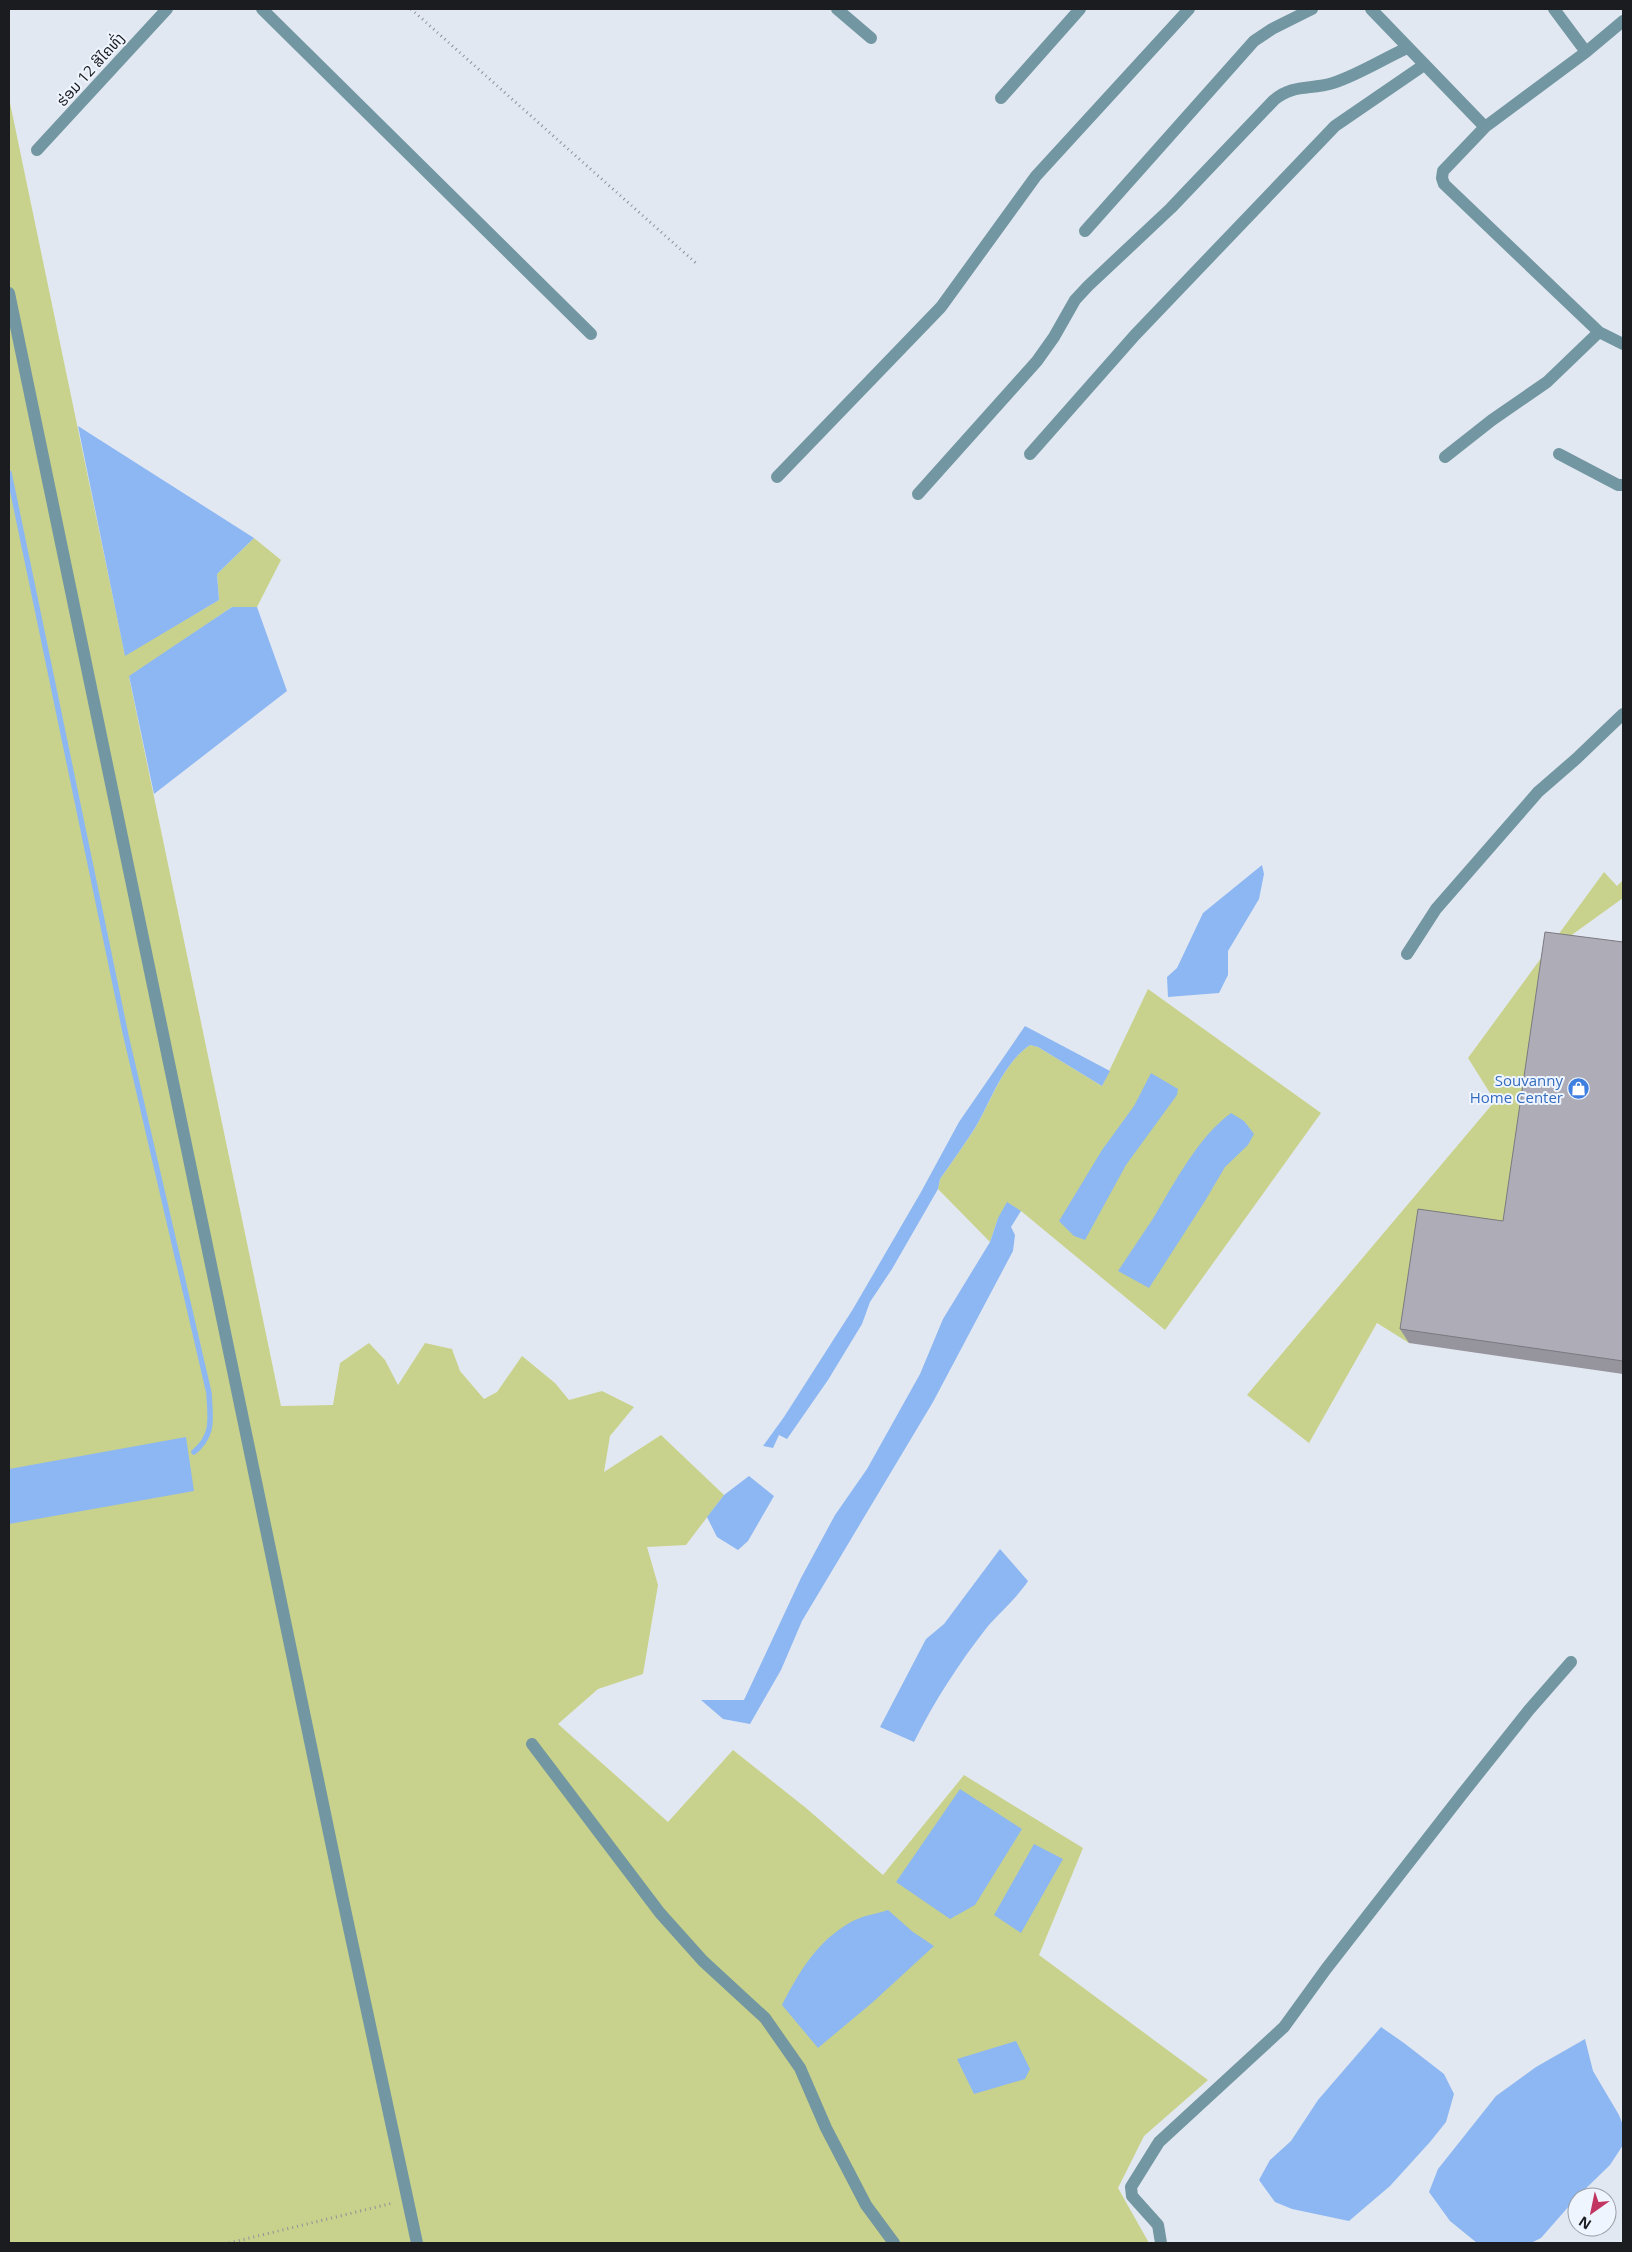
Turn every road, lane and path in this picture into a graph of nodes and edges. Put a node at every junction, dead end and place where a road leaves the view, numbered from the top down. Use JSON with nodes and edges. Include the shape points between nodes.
{"nodes":[{"id":1,"x":167,"y":9,"type":"edge"},
{"id":2,"x":262,"y":9,"type":"edge"},
{"id":3,"x":411,"y":9,"type":"edge"},
{"id":4,"x":837,"y":9,"type":"edge"},
{"id":5,"x":1080,"y":9,"type":"edge"},
{"id":6,"x":1189,"y":9,"type":"edge"},
{"id":7,"x":1312,"y":9,"type":"edge"},
{"id":8,"x":1371,"y":9,"type":"edge"},
{"id":9,"x":1554,"y":9,"type":"edge"},
{"id":10,"x":1623,"y":21,"type":"edge"},
{"id":11,"x":870,"y":38,"type":"dead end"},
{"id":12,"x":1407,"y":48,"type":"junction"},
{"id":13,"x":1586,"y":52,"type":"junction"},
{"id":14,"x":1424,"y":65,"type":"junction"},
{"id":15,"x":1001,"y":98,"type":"dead end"},
{"id":16,"x":1485,"y":127,"type":"junction"},
{"id":17,"x":37,"y":150,"type":"dead end"},
{"id":18,"x":1085,"y":231,"type":"dead end"},
{"id":19,"x":697,"y":264,"type":"dead end"},
{"id":20,"x":9,"y":293,"type":"edge"},
{"id":21,"x":1599,"y":332,"type":"junction"},
{"id":22,"x":591,"y":334,"type":"dead end"},
{"id":23,"x":1623,"y":344,"type":"edge"},
{"id":24,"x":1030,"y":454,"type":"dead end"},
{"id":25,"x":1559,"y":454,"type":"dead end"},
{"id":26,"x":1445,"y":457,"type":"dead end"},
{"id":27,"x":777,"y":477,"type":"dead end"},
{"id":28,"x":1623,"y":485,"type":"edge"},
{"id":29,"x":918,"y":494,"type":"dead end"},
{"id":30,"x":1623,"y":714,"type":"edge"},
{"id":31,"x":1407,"y":954,"type":"dead end"},
{"id":32,"x":1571,"y":1662,"type":"dead end"},
{"id":33,"x":532,"y":1744,"type":"dead end"},
{"id":34,"x":408,"y":2199,"type":"junction"},
{"id":35,"x":229,"y":2243,"type":"edge"},
{"id":36,"x":417,"y":2243,"type":"edge"},
{"id":37,"x":894,"y":2243,"type":"edge"},
{"id":38,"x":1160,"y":2243,"type":"edge"}],
"edges":[{"from":1,"to":17,"type":"street","name":"ຮ່ອມ 12 ສີໄຄທົ່ງ"},
{"from":2,"to":22,"type":"street"},
{"from":3,"to":19,"type":"path"},
{"from":4,"to":11,"type":"street"},
{"from":5,"to":15,"type":"street"},
{"from":6,"to":27,"type":"street","via":[[1036,176],[941,306]]},
{"from":7,"to":18,"type":"street","via":[[1254,41]]},
{"from":8,"to":12,"type":"street"},
{"from":9,"to":13,"type":"street"},
{"from":10,"to":13,"type":"street"},
{"from":12,"to":14,"type":"street"},
{"from":12,"to":29,"type":"street","via":[[1334,82],[1285,91],[1274,100],[1171,208],[1075,300],[1037,361]]},
{"from":13,"to":16,"type":"street"},
{"from":14,"to":16,"type":"street"},
{"from":14,"to":24,"type":"street","via":[[1335,126],[1135,335]]},
{"from":16,"to":21,"type":"street","via":[[1443,171],[1444,184]]},
{"from":20,"to":34,"type":"street"},
{"from":21,"to":23,"type":"street"},
{"from":21,"to":26,"type":"street","via":[[1547,382]]},
{"from":25,"to":28,"type":"street"},
{"from":30,"to":31,"type":"street","via":[[1538,792],[1436,909]]},
{"from":32,"to":38,"type":"street","via":[[1463,1793],[1284,2027],[1159,2142],[1131,2187],[1132,2196],[1158,2225]]},
{"from":33,"to":37,"type":"street","via":[[660,1913],[703,1961],[765,2018],[800,2068],[826,2128],[866,2204]]},
{"from":34,"to":35,"type":"path"},
{"from":34,"to":36,"type":"street"}]}
